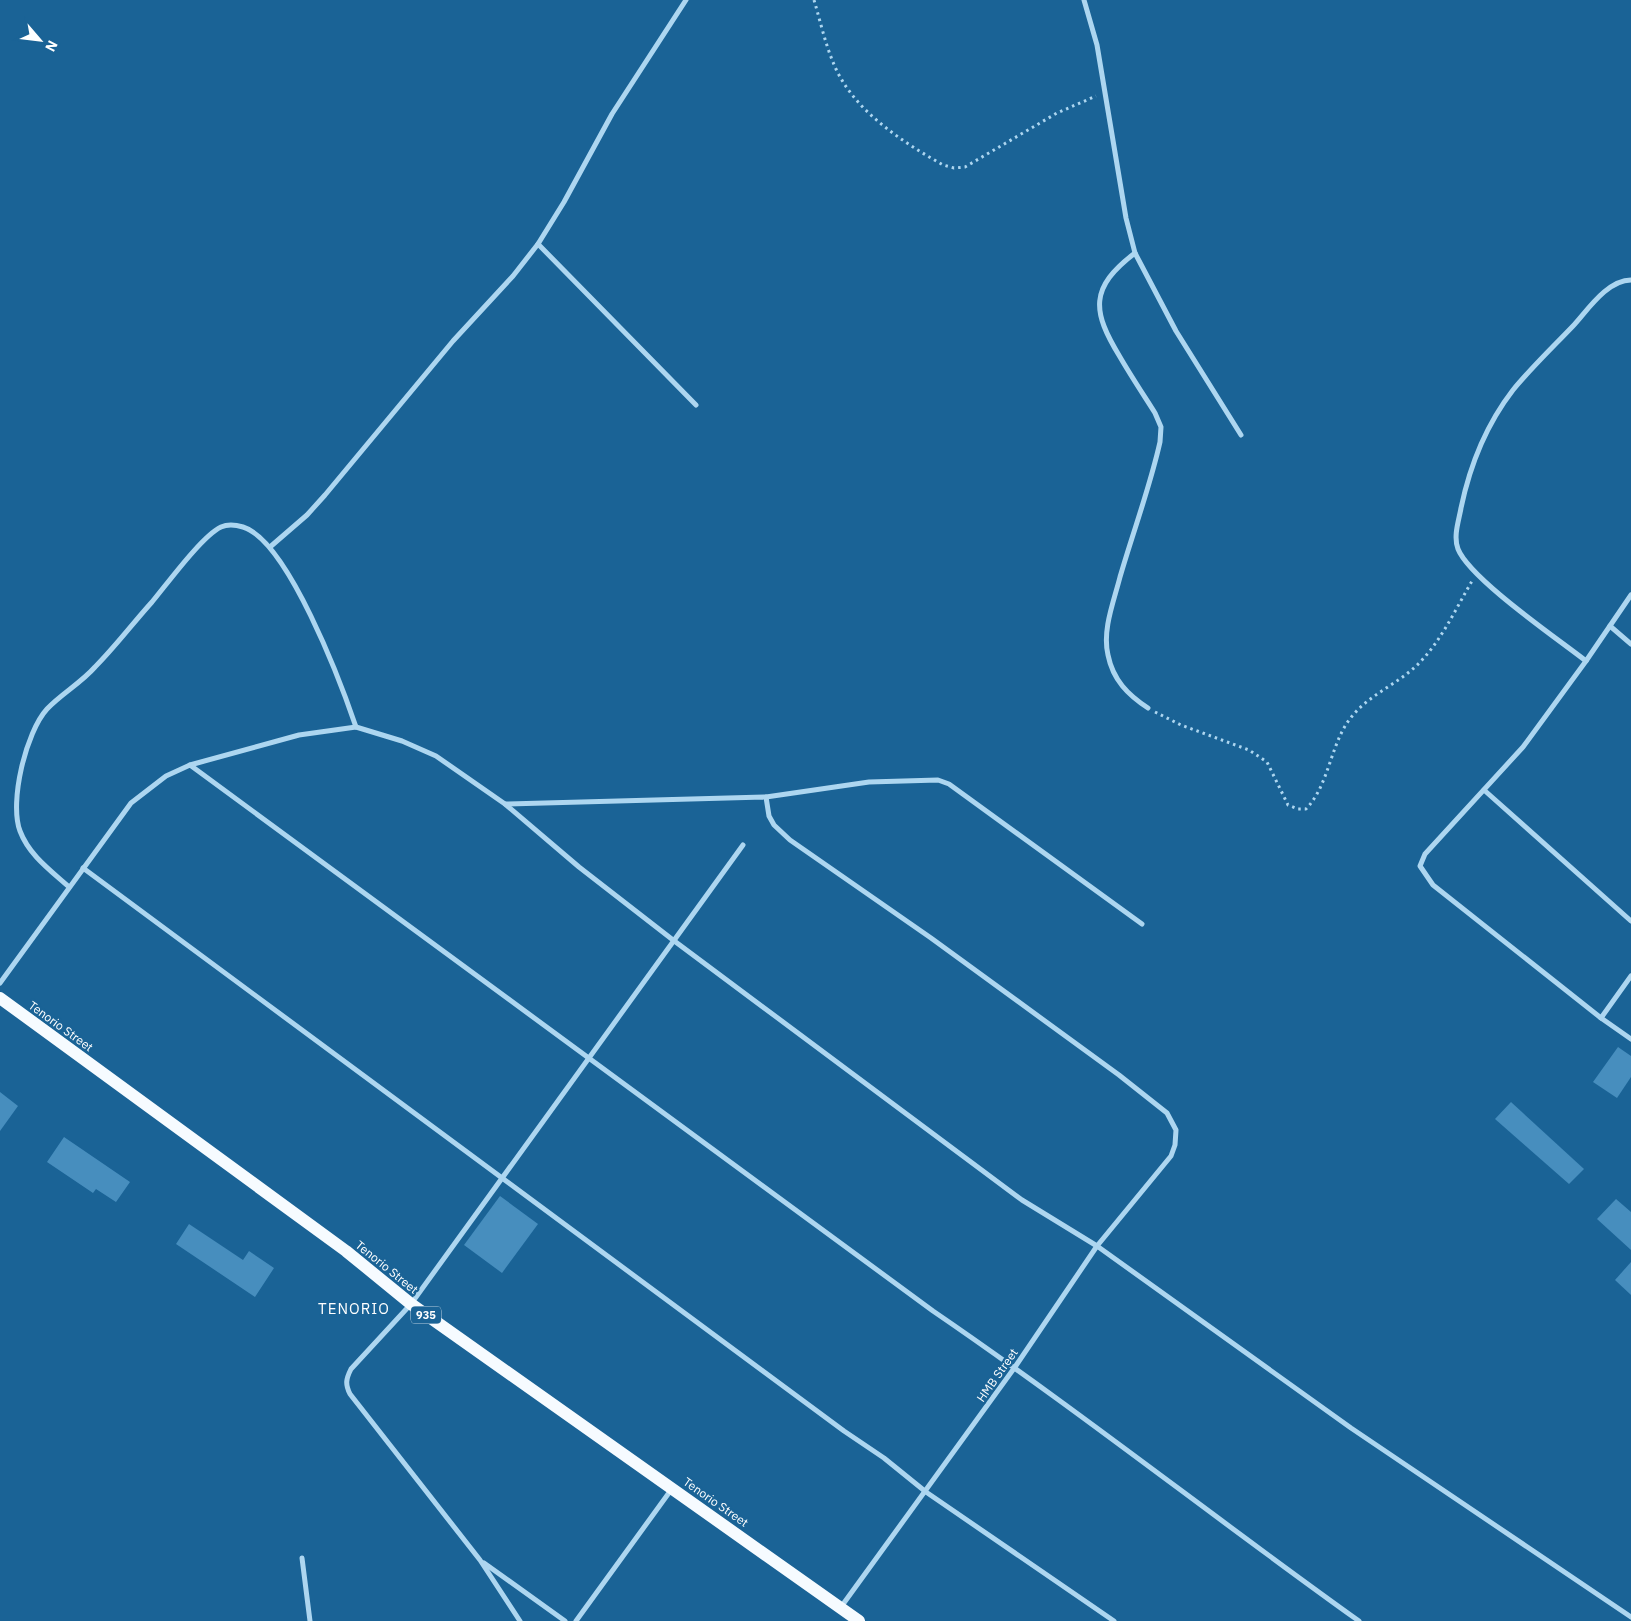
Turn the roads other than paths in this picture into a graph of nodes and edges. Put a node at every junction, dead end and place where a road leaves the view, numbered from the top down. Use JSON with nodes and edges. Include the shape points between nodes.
{"nodes":[{"id":1,"x":686,"y":0,"type":"edge"},
{"id":2,"x":1084,"y":0,"type":"edge"},
{"id":3,"x":538,"y":244,"type":"junction"},
{"id":4,"x":1135,"y":253,"type":"junction"},
{"id":5,"x":1631,"y":280,"type":"edge"},
{"id":6,"x":696,"y":405,"type":"dead end"},
{"id":7,"x":1241,"y":435,"type":"dead end"},
{"id":8,"x":270,"y":547,"type":"junction"},
{"id":9,"x":1631,"y":595,"type":"edge"},
{"id":10,"x":1610,"y":626,"type":"junction"},
{"id":11,"x":1631,"y":644,"type":"edge"},
{"id":12,"x":1586,"y":661,"type":"junction"},
{"id":13,"x":1148,"y":708,"type":"road end"},
{"id":14,"x":356,"y":727,"type":"junction"},
{"id":15,"x":190,"y":765,"type":"junction"},
{"id":16,"x":1484,"y":790,"type":"junction"},
{"id":17,"x":766,"y":796,"type":"junction"},
{"id":18,"x":505,"y":804,"type":"junction"},
{"id":19,"x":743,"y":845,"type":"dead end"},
{"id":20,"x":83,"y":868,"type":"junction"},
{"id":21,"x":69,"y":887,"type":"junction"},
{"id":22,"x":1631,"y":921,"type":"edge"},
{"id":23,"x":1142,"y":924,"type":"dead end"},
{"id":24,"x":673,"y":940,"type":"junction"},
{"id":25,"x":1631,"y":976,"type":"edge"},
{"id":26,"x":0,"y":983,"type":"edge"},
{"id":27,"x":0,"y":998,"type":"edge"},
{"id":28,"x":1601,"y":1018,"type":"junction"},
{"id":29,"x":1631,"y":1039,"type":"edge"},
{"id":30,"x":590,"y":1059,"type":"junction"},
{"id":31,"x":501,"y":1176,"type":"junction"},
{"id":32,"x":1097,"y":1246,"type":"junction"},
{"id":33,"x":411,"y":1304,"type":"junction"},
{"id":34,"x":1016,"y":1367,"type":"junction"},
{"id":35,"x":672,"y":1488,"type":"junction"},
{"id":36,"x":926,"y":1492,"type":"junction"},
{"id":37,"x":302,"y":1558,"type":"dead end"},
{"id":38,"x":480,"y":1560,"type":"junction"},
{"id":39,"x":841,"y":1608,"type":"junction"},
{"id":40,"x":1631,"y":1617,"type":"edge"},
{"id":41,"x":310,"y":1621,"type":"edge"},
{"id":42,"x":520,"y":1621,"type":"edge"},
{"id":43,"x":565,"y":1621,"type":"edge"},
{"id":44,"x":576,"y":1621,"type":"edge"},
{"id":45,"x":859,"y":1621,"type":"edge"},
{"id":46,"x":1114,"y":1621,"type":"edge"},
{"id":47,"x":1359,"y":1621,"type":"edge"}],
"edges":[{"from":1,"to":3,"type":"street","via":[[612,114]]},
{"from":2,"to":4,"type":"street","via":[[1106,92],[1126,218]]},
{"from":3,"to":6,"type":"street"},
{"from":3,"to":8,"type":"street","via":[[325,495]]},
{"from":4,"to":7,"type":"street","via":[[1176,331]]},
{"from":4,"to":13,"type":"street","via":[[1108,278],[1100,296],[1100,314],[1104,332],[1155,413],[1161,427],[1160,442],[1113,602],[1107,634],[1108,654],[1115,676],[1129,695]]},
{"from":5,"to":12,"type":"street","via":[[1620,282],[1601,296],[1513,390],[1483,440],[1470,471],[1456,532],[1458,549],[1477,572],[1502,596]]},
{"from":8,"to":14,"type":"street","via":[[326,645]]},
{"from":8,"to":21,"type":"street","via":[[244,527],[221,527],[95,668],[48,709],[35,726],[26,747],[21,774],[17,804],[19,830],[38,860]]},
{"from":9,"to":10,"type":"street"},
{"from":10,"to":11,"type":"street"},
{"from":10,"to":12,"type":"street"},
{"from":12,"to":16,"type":"street","via":[[1523,747]]},
{"from":14,"to":15,"type":"street","via":[[299,735]]},
{"from":14,"to":18,"type":"street","via":[[402,741],[436,756]]},
{"from":15,"to":20,"type":"street","via":[[166,776],[131,803]]},
{"from":15,"to":30,"type":"street"},
{"from":16,"to":22,"type":"street"},
{"from":16,"to":28,"type":"street","via":[[1425,854],[1422,871],[1433,885]]},
{"from":17,"to":18,"type":"street"},
{"from":17,"to":23,"type":"street","via":[[869,782],[938,780],[949,784]]},
{"from":17,"to":32,"type":"street","name":"HMB Street","via":[[774,825],[790,840],[939,943],[1167,1113],[1176,1130],[1171,1156]]},
{"from":18,"to":24,"type":"street"},
{"from":19,"to":24,"type":"street"},
{"from":20,"to":21,"type":"street"},
{"from":20,"to":31,"type":"street"},
{"from":21,"to":26,"type":"street"},
{"from":24,"to":30,"type":"street"},
{"from":24,"to":32,"type":"street","via":[[1022,1200]]},
{"from":25,"to":28,"type":"street"},
{"from":27,"to":33,"type":"main road","name":"Tenorio Street","number":"935","via":[[346,1251]]},
{"from":28,"to":29,"type":"street"},
{"from":30,"to":31,"type":"street"},
{"from":30,"to":34,"type":"street","via":[[934,1311]]},
{"from":31,"to":33,"type":"street"},
{"from":31,"to":36,"type":"street"},
{"from":32,"to":34,"type":"street","name":"HMB Street"},
{"from":32,"to":40,"type":"street","via":[[1351,1428]]},
{"from":33,"to":35,"type":"main road","name":"Tenorio Street","number":"935"},
{"from":33,"to":38,"type":"street","via":[[351,1370],[346,1387]]},
{"from":34,"to":36,"type":"street","name":"HMB Street"},
{"from":34,"to":47,"type":"street"},
{"from":35,"to":39,"type":"main road","name":"Tenorio Street","number":"935"},
{"from":35,"to":44,"type":"street"},
{"from":36,"to":39,"type":"street","name":"HMB Street"},
{"from":36,"to":46,"type":"street"},
{"from":37,"to":41,"type":"street"},
{"from":38,"to":42,"type":"street"},
{"from":38,"to":43,"type":"street"},
{"from":39,"to":45,"type":"main road","name":"Tenorio Street","number":"935"}]}
